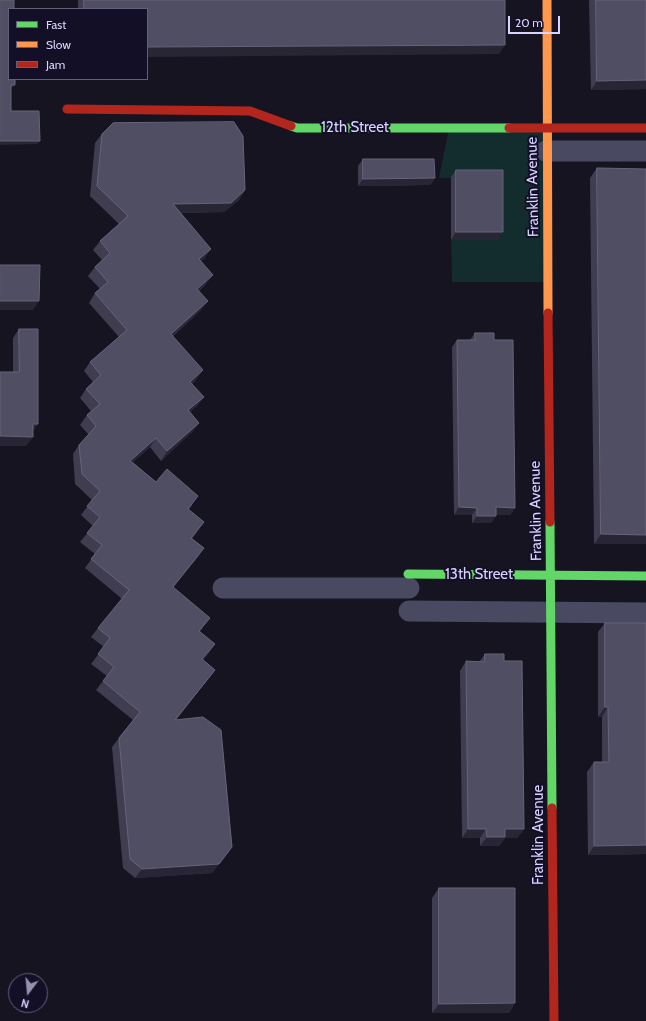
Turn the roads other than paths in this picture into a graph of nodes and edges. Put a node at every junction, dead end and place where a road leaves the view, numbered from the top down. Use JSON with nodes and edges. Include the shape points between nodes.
{"nodes":[{"id":1,"x":547,"y":0,"type":"edge"},
{"id":2,"x":67,"y":109,"type":"dead end"},
{"id":3,"x":546,"y":128,"type":"junction"},
{"id":4,"x":646,"y":128,"type":"edge"},
{"id":5,"x":546,"y":151,"type":"junction"},
{"id":6,"x":646,"y":151,"type":"edge"},
{"id":7,"x":551,"y":576,"type":"junction"},
{"id":8,"x":646,"y":576,"type":"edge"},
{"id":9,"x":408,"y":581,"type":"joint"},
{"id":10,"x":223,"y":588,"type":"dead end"},
{"id":11,"x":409,"y":611,"type":"dead end"},
{"id":12,"x":552,"y":613,"type":"junction"},
{"id":13,"x":646,"y":613,"type":"edge"},
{"id":14,"x":554,"y":1021,"type":"edge"}],
"edges":[{"from":1,"to":3,"type":"main road","name":"Franklin Avenue"},
{"from":2,"to":3,"type":"main road","name":"12th Street","via":[[250,111],[297,128]]},
{"from":3,"to":4,"type":"main road","name":"12th Street"},
{"from":3,"to":5,"type":"main road","name":"Franklin Avenue"},
{"from":5,"to":6,"type":"street"},
{"from":5,"to":7,"type":"main road","name":"Franklin Avenue"},
{"from":7,"to":8,"type":"main road","name":"13th Street"},
{"from":7,"to":9,"type":"main road","name":"13th Street"},
{"from":7,"to":12,"type":"main road","name":"Franklin Avenue"},
{"from":9,"to":10,"type":"street","name":"13th Street"},
{"from":11,"to":12,"type":"street"},
{"from":12,"to":13,"type":"street"},
{"from":12,"to":14,"type":"main road","name":"Franklin Avenue"}]}
